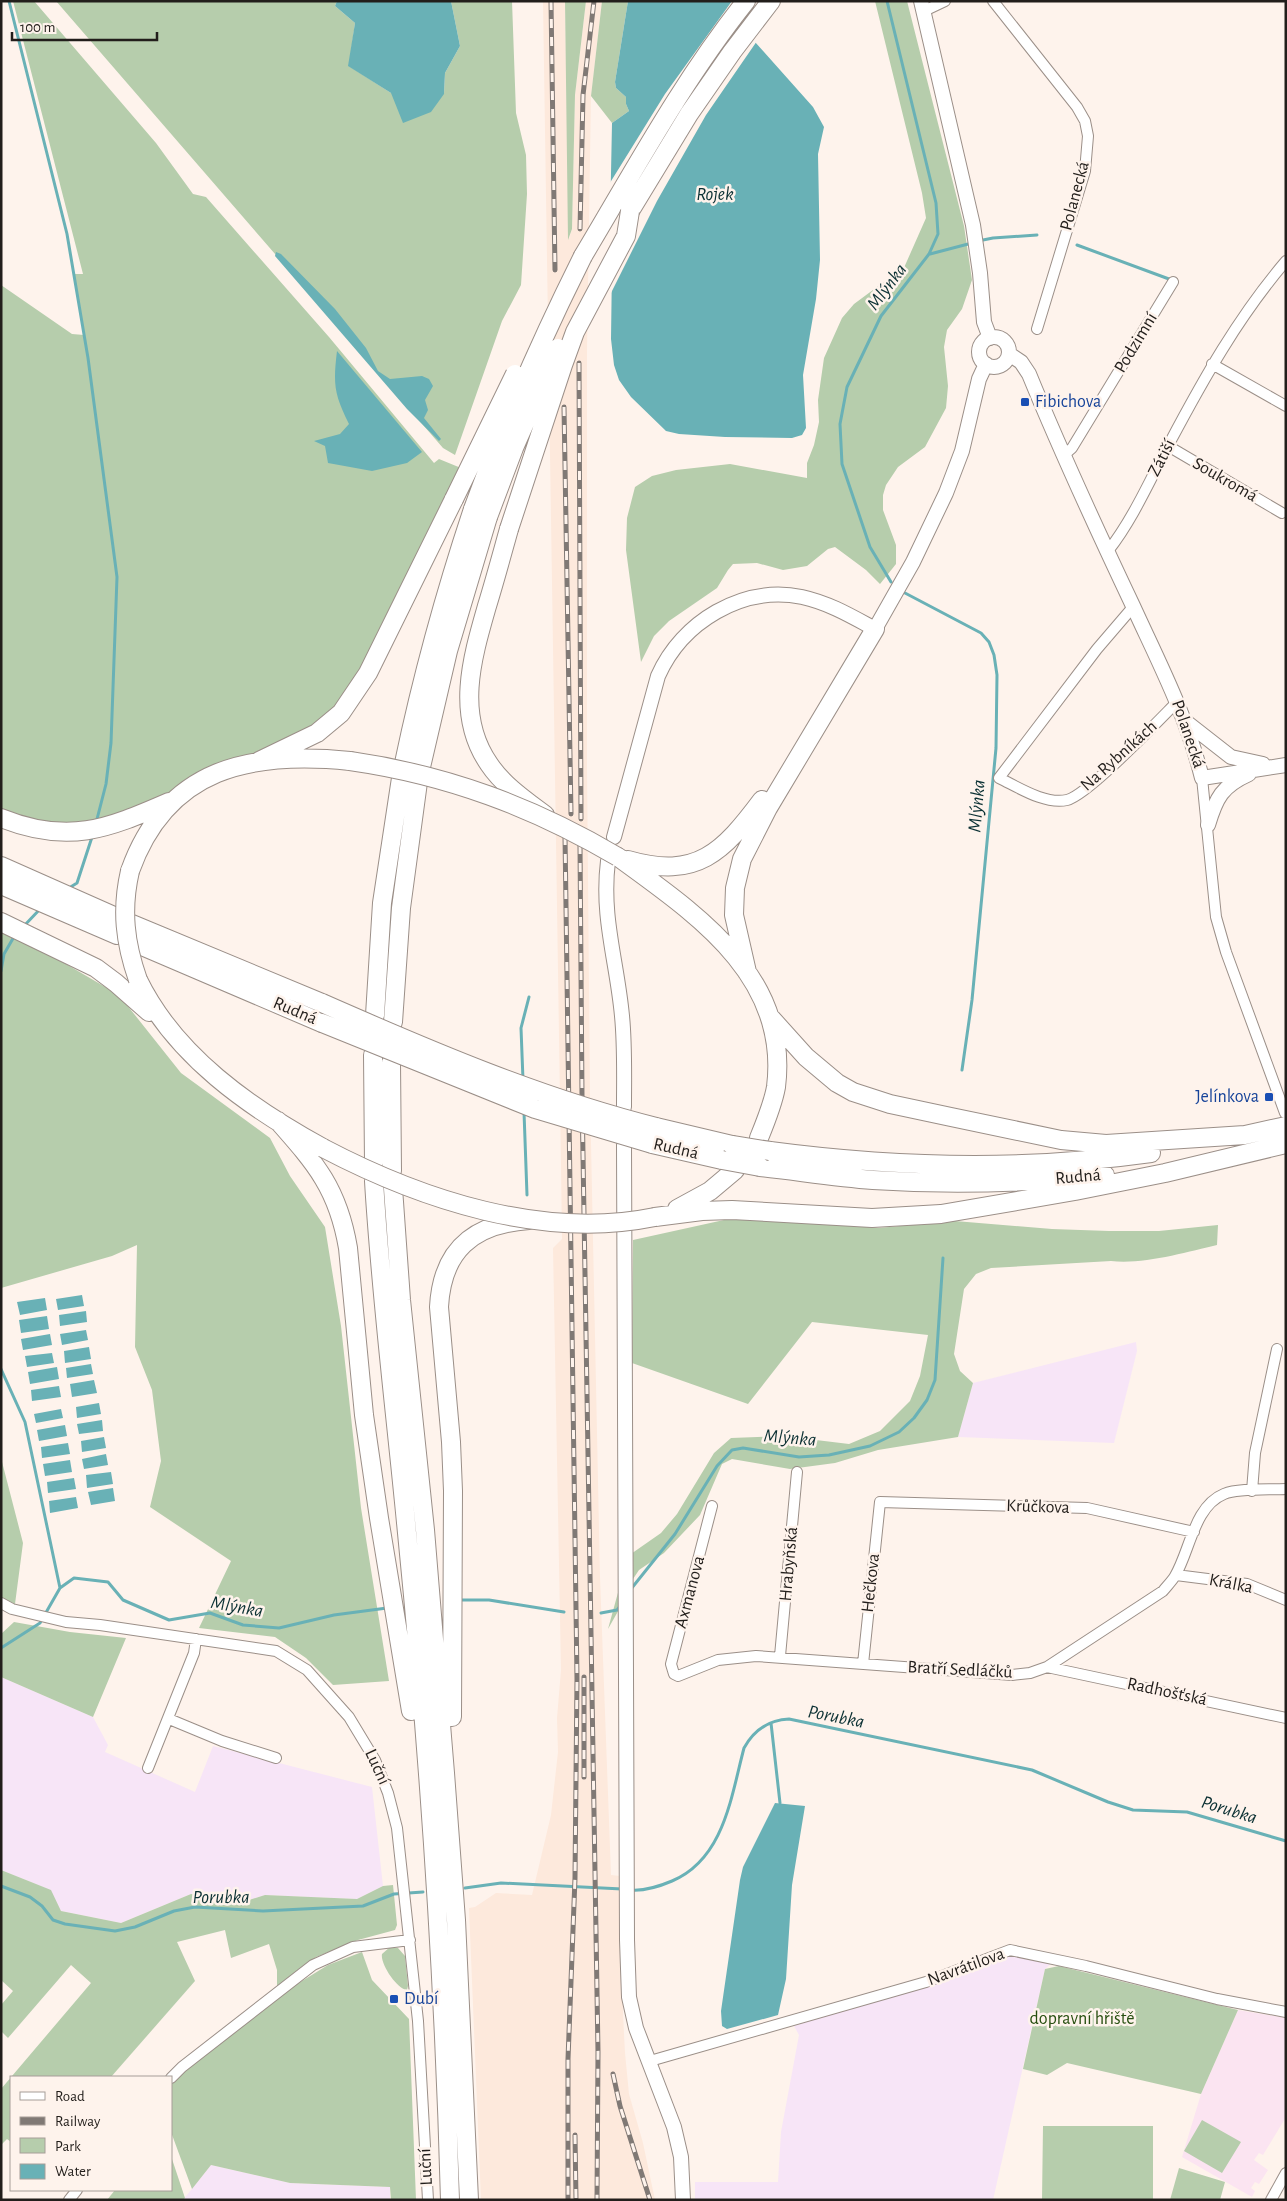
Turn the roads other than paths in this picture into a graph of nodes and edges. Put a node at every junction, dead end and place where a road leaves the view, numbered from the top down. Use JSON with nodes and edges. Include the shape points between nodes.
{"nodes":[{"id":1,"x":746,"y":1,"type":"edge"},
{"id":2,"x":771,"y":1,"type":"edge"},
{"id":3,"x":945,"y":1,"type":"edge"},
{"id":4,"x":993,"y":1,"type":"edge"},
{"id":5,"x":922,"y":6,"type":"edge"},
{"id":6,"x":630,"y":211,"type":"junction"},
{"id":7,"x":584,"y":256,"type":"junction"},
{"id":8,"x":1286,"y":261,"type":"edge"},
{"id":9,"x":1173,"y":282,"type":"dead end"},
{"id":10,"x":1037,"y":329,"type":"dead end"},
{"id":11,"x":990,"y":338,"type":"junction"},
{"id":12,"x":1009,"y":354,"type":"junction"},
{"id":13,"x":986,"y":364,"type":"junction"},
{"id":14,"x":1212,"y":364,"type":"junction"},
{"id":15,"x":1286,"y":406,"type":"edge"},
{"id":16,"x":1168,"y":446,"type":"junction"},
{"id":17,"x":1064,"y":455,"type":"junction"},
{"id":18,"x":480,"y":513,"type":"junction"},
{"id":19,"x":1282,"y":513,"type":"dead end"},
{"id":20,"x":1108,"y":550,"type":"junction"},
{"id":21,"x":1133,"y":607,"type":"junction"},
{"id":22,"x":875,"y":629,"type":"junction"},
{"id":23,"x":1178,"y":702,"type":"junction"},
{"id":24,"x":823,"y":714,"type":"junction"},
{"id":25,"x":1185,"y":721,"type":"junction"},
{"id":26,"x":259,"y":761,"type":"junction"},
{"id":27,"x":1280,"y":766,"type":"edge"},
{"id":28,"x":411,"y":773,"type":"junction"},
{"id":29,"x":1202,"y":778,"type":"junction"},
{"id":30,"x":177,"y":798,"type":"junction"},
{"id":31,"x":1,"y":818,"type":"edge"},
{"id":32,"x":549,"y":819,"type":"junction"},
{"id":33,"x":1208,"y":825,"type":"junction"},
{"id":34,"x":614,"y":837,"type":"dead end"},
{"id":35,"x":613,"y":859,"type":"junction"},
{"id":36,"x":1,"y":866,"type":"edge"},
{"id":37,"x":643,"y":869,"type":"junction"},
{"id":38,"x":1,"y":885,"type":"edge"},
{"id":39,"x":116,"y":917,"type":"dead end"},
{"id":40,"x":1,"y":922,"type":"edge"},
{"id":41,"x":132,"y":924,"type":"dead end"},
{"id":42,"x":117,"y":935,"type":"dead end"},
{"id":43,"x":134,"y":942,"type":"dead end"},
{"id":44,"x":747,"y":972,"type":"junction"},
{"id":45,"x":375,"y":1015,"type":"dead end"},
{"id":46,"x":770,"y":1017,"type":"junction"},
{"id":47,"x":393,"y":1022,"type":"dead end"},
{"id":48,"x":172,"y":1033,"type":"junction"},
{"id":49,"x":373,"y":1055,"type":"dead end"},
{"id":50,"x":391,"y":1063,"type":"dead end"},
{"id":51,"x":624,"y":1108,"type":"dead end"},
{"id":52,"x":1285,"y":1119,"type":"edge"},
{"id":53,"x":654,"y":1136,"type":"junction"},
{"id":54,"x":1248,"y":1143,"type":"junction"},
{"id":55,"x":765,"y":1144,"type":"junction"},
{"id":56,"x":1286,"y":1144,"type":"edge"},
{"id":57,"x":624,"y":1145,"type":"dead end"},
{"id":58,"x":318,"y":1154,"type":"junction"},
{"id":59,"x":729,"y":1165,"type":"junction"},
{"id":60,"x":656,"y":1218,"type":"junction"},
{"id":61,"x":540,"y":1220,"type":"junction"},
{"id":62,"x":1277,"y":1349,"type":"dead end"},
{"id":63,"x":797,"y":1472,"type":"dead end"},
{"id":64,"x":1286,"y":1489,"type":"edge"},
{"id":65,"x":1252,"y":1491,"type":"junction"},
{"id":66,"x":880,"y":1502,"type":"joint"},
{"id":67,"x":712,"y":1506,"type":"dead end"},
{"id":68,"x":1194,"y":1532,"type":"junction"},
{"id":69,"x":1176,"y":1575,"type":"junction"},
{"id":70,"x":1286,"y":1600,"type":"edge"},
{"id":71,"x":1,"y":1603,"type":"edge"},
{"id":72,"x":196,"y":1639,"type":"junction"},
{"id":73,"x":780,"y":1656,"type":"junction"},
{"id":74,"x":863,"y":1664,"type":"junction"},
{"id":75,"x":1047,"y":1667,"type":"junction"},
{"id":76,"x":678,"y":1676,"type":"joint"},
{"id":77,"x":1286,"y":1718,"type":"edge"},
{"id":78,"x":169,"y":1719,"type":"junction"},
{"id":79,"x":276,"y":1758,"type":"dead end"},
{"id":80,"x":148,"y":1768,"type":"dead end"},
{"id":81,"x":451,"y":1858,"type":"junction"},
{"id":82,"x":433,"y":1859,"type":"junction"},
{"id":83,"x":410,"y":1940,"type":"junction"},
{"id":84,"x":1286,"y":2012,"type":"edge"},
{"id":85,"x":650,"y":2061,"type":"junction"},
{"id":86,"x":172,"y":2077,"type":"edge"},
{"id":87,"x":1286,"y":2173,"type":"edge"},
{"id":88,"x":683,"y":2197,"type":"edge"},
{"id":89,"x":428,"y":2200,"type":"edge"},
{"id":90,"x":450,"y":2200,"type":"edge"},
{"id":91,"x":469,"y":2200,"type":"edge"},
{"id":92,"x":1270,"y":2200,"type":"edge"}],
"edges":[{"from":1,"to":7,"type":"highway","via":[[675,100]]},
{"from":2,"to":6,"type":"highway","via":[[689,114]]},
{"from":3,"to":5,"type":"street"},
{"from":4,"to":10,"type":"street","name":"Polanecká","via":[[1077,107],[1088,136],[1085,171]]},
{"from":5,"to":11,"type":"street","via":[[973,225],[984,322]]},
{"from":6,"to":18,"type":"highway","bridge":true,"via":[[567,327],[514,448]]},
{"from":6,"to":32,"type":"highway","bridge":true,"via":[[626,236],[575,332],[563,365],[509,529],[469,682],[470,720],[476,742],[506,785]]},
{"from":7,"to":18,"type":"highway","bridge":true,"via":[[499,438]]},
{"from":7,"to":26,"type":"highway","bridge":true,"via":[[565,275],[368,674],[342,713],[316,733]]},
{"from":8,"to":14,"type":"street","name":"Zátiší"},
{"from":9,"to":17,"type":"street","name":"Podzimní","via":[[1072,448]]},
{"from":11,"to":12,"type":"street","via":[[1004,341]]},
{"from":11,"to":13,"type":"street","via":[[980,350],[981,359]]},
{"from":12,"to":13,"type":"street","via":[[999,366]]},
{"from":12,"to":17,"type":"street","name":"Polanecká","via":[[1021,362],[1029,374]]},
{"from":13,"to":22,"type":"street","via":[[979,379],[962,451],[946,493]]},
{"from":14,"to":15,"type":"street"},
{"from":14,"to":16,"type":"street","name":"Zátiší"},
{"from":16,"to":19,"type":"street","name":"Soukromá"},
{"from":16,"to":20,"type":"street","name":"Zátiší"},
{"from":17,"to":20,"type":"street","name":"Polanecká"},
{"from":18,"to":28,"type":"highway","via":[[431,644]]},
{"from":20,"to":21,"type":"street","name":"Polanecká"},
{"from":21,"to":23,"type":"street","name":"Polanecká"},
{"from":21,"to":23,"type":"street","name":"Na Rybníkách","via":[[999,778],[1047,799],[1067,800],[1104,772]]},
{"from":22,"to":24,"type":"highway"},
{"from":22,"to":34,"type":"street","via":[[826,604],[787,595],[742,601],[702,620],[675,648],[658,676]]},
{"from":23,"to":25,"type":"street","name":"Polanecká"},
{"from":24,"to":37,"type":"highway","via":[[738,832],[720,849],[685,865]]},
{"from":24,"to":44,"type":"highway","via":[[754,833],[738,873],[734,915]]},
{"from":25,"to":27,"type":"street","via":[[1231,757]]},
{"from":25,"to":29,"type":"street","name":"Polanecká"},
{"from":26,"to":30,"type":"highway","via":[[207,778]]},
{"from":26,"to":32,"type":"highway","bridge":true,"via":[[299,757],[401,770],[461,786]]},
{"from":27,"to":29,"type":"street"},
{"from":27,"to":33,"type":"street","via":[[1236,780],[1224,789],[1214,804]]},
{"from":28,"to":45,"type":"highway","via":[[382,903]]},
{"from":28,"to":47,"type":"highway"},
{"from":29,"to":33,"type":"street","name":"Polanecká"},
{"from":30,"to":31,"type":"highway","via":[[133,818],[95,830],[56,833]]},
{"from":30,"to":48,"type":"highway","bridge":true,"via":[[154,823],[137,852],[130,871],[124,923],[138,980]]},
{"from":32,"to":35,"type":"highway","bridge":true},
{"from":33,"to":52,"type":"street","name":"Polanecká","via":[[1216,917]]},
{"from":35,"to":37,"type":"highway"},
{"from":35,"to":51,"type":"street","via":[[605,906],[622,1015]]},
{"from":36,"to":39,"type":"highway"},
{"from":37,"to":44,"type":"highway","via":[[708,926]]},
{"from":38,"to":42,"type":"highway"},
{"from":40,"to":48,"type":"highway","via":[[96,968]]},
{"from":41,"to":53,"type":"highway","name":"Rudná","bridge":true,"via":[[406,1040]]},
{"from":43,"to":53,"type":"highway","name":"Rudná","bridge":true,"via":[[535,1109]]},
{"from":44,"to":46,"type":"highway"},
{"from":46,"to":54,"type":"highway","via":[[806,1057],[837,1083],[890,1104],[1083,1142]]},
{"from":46,"to":55,"type":"highway","via":[[776,1054],[776,1088]]},
{"from":48,"to":58,"type":"highway","via":[[228,1086],[278,1120]]},
{"from":49,"to":82,"type":"highway","via":[[374,1172],[383,1303],[408,1545]]},
{"from":50,"to":81,"type":"highway","via":[[392,1180],[401,1300],[425,1530]]},
{"from":52,"to":54,"type":"highway"},
{"from":53,"to":55,"type":"highway","name":"Rudná","bridge":true,"via":[[732,1145]]},
{"from":53,"to":59,"type":"highway","name":"Rudná"},
{"from":54,"to":55,"type":"highway","name":"Rudná","via":[[1026,1165],[976,1166],[875,1163]]},
{"from":54,"to":56,"type":"highway"},
{"from":54,"to":59,"type":"highway","name":"Rudná","bridge":true,"via":[[1125,1173],[991,1182],[872,1180]]},
{"from":54,"to":60,"type":"highway","via":[[1165,1173],[941,1214],[872,1218],[732,1210]]},
{"from":57,"to":85,"type":"street","via":[[629,1997],[636,2028]]},
{"from":58,"to":61,"type":"highway","bridge":true,"via":[[483,1209]]},
{"from":58,"to":82,"type":"highway","via":[[344,1225],[348,1248],[364,1415],[378,1518],[413,1720],[422,1822]]},
{"from":59,"to":60,"type":"highway","via":[[710,1191]]},
{"from":60,"to":61,"type":"highway","bridge":true,"via":[[590,1225]]},
{"from":61,"to":81,"type":"highway","bridge":true,"via":[[520,1221],[482,1232],[461,1246],[442,1276],[439,1307],[453,1491],[451,1686],[454,1783]]},
{"from":62,"to":65,"type":"street","via":[[1255,1453]]},
{"from":63,"to":73,"type":"street","name":"Hrabyňská"},
{"from":64,"to":65,"type":"street","name":"Bratří Sedláčků"},
{"from":65,"to":68,"type":"street","name":"Bratří Sedláčků","via":[[1225,1493],[1218,1497],[1201,1515]]},
{"from":66,"to":68,"type":"street","name":"Krůčkova","via":[[1087,1508]]},
{"from":66,"to":74,"type":"street","name":"Hečkova"},
{"from":67,"to":76,"type":"street","name":"Axmanova","via":[[671,1664],[672,1671]]},
{"from":68,"to":69,"type":"street","name":"Bratří Sedláčků"},
{"from":69,"to":70,"type":"street","name":"Králka","via":[[1247,1584]]},
{"from":69,"to":75,"type":"street","name":"Bratří Sedláčků","via":[[1163,1591]]},
{"from":71,"to":72,"type":"street","name":"Luční","via":[[66,1622]]},
{"from":72,"to":78,"type":"street","via":[[194,1654]]},
{"from":72,"to":83,"type":"street","name":"Luční","via":[[276,1651],[307,1670],[349,1717],[372,1754],[388,1793],[397,1828]]},
{"from":73,"to":74,"type":"street","name":"Bratří Sedláčků"},
{"from":73,"to":76,"type":"street","name":"Bratří Sedláčků","via":[[718,1660]]},
{"from":74,"to":75,"type":"street","name":"Bratří Sedláčků","via":[[1012,1675]]},
{"from":75,"to":77,"type":"street","name":"Radhošťská"},
{"from":78,"to":79,"type":"street","via":[[222,1742]]},
{"from":78,"to":80,"type":"street"},
{"from":81,"to":91,"type":"highway"},
{"from":82,"to":90,"type":"highway"},
{"from":83,"to":86,"type":"street","via":[[354,1947],[313,1965]]},
{"from":83,"to":89,"type":"street","name":"Luční"},
{"from":84,"to":85,"type":"street","name":"Navrátilova","via":[[1010,1950],[926,1982]]},
{"from":85,"to":88,"type":"street","via":[[674,2127],[681,2157]]},
{"from":87,"to":92,"type":"street"}]}
